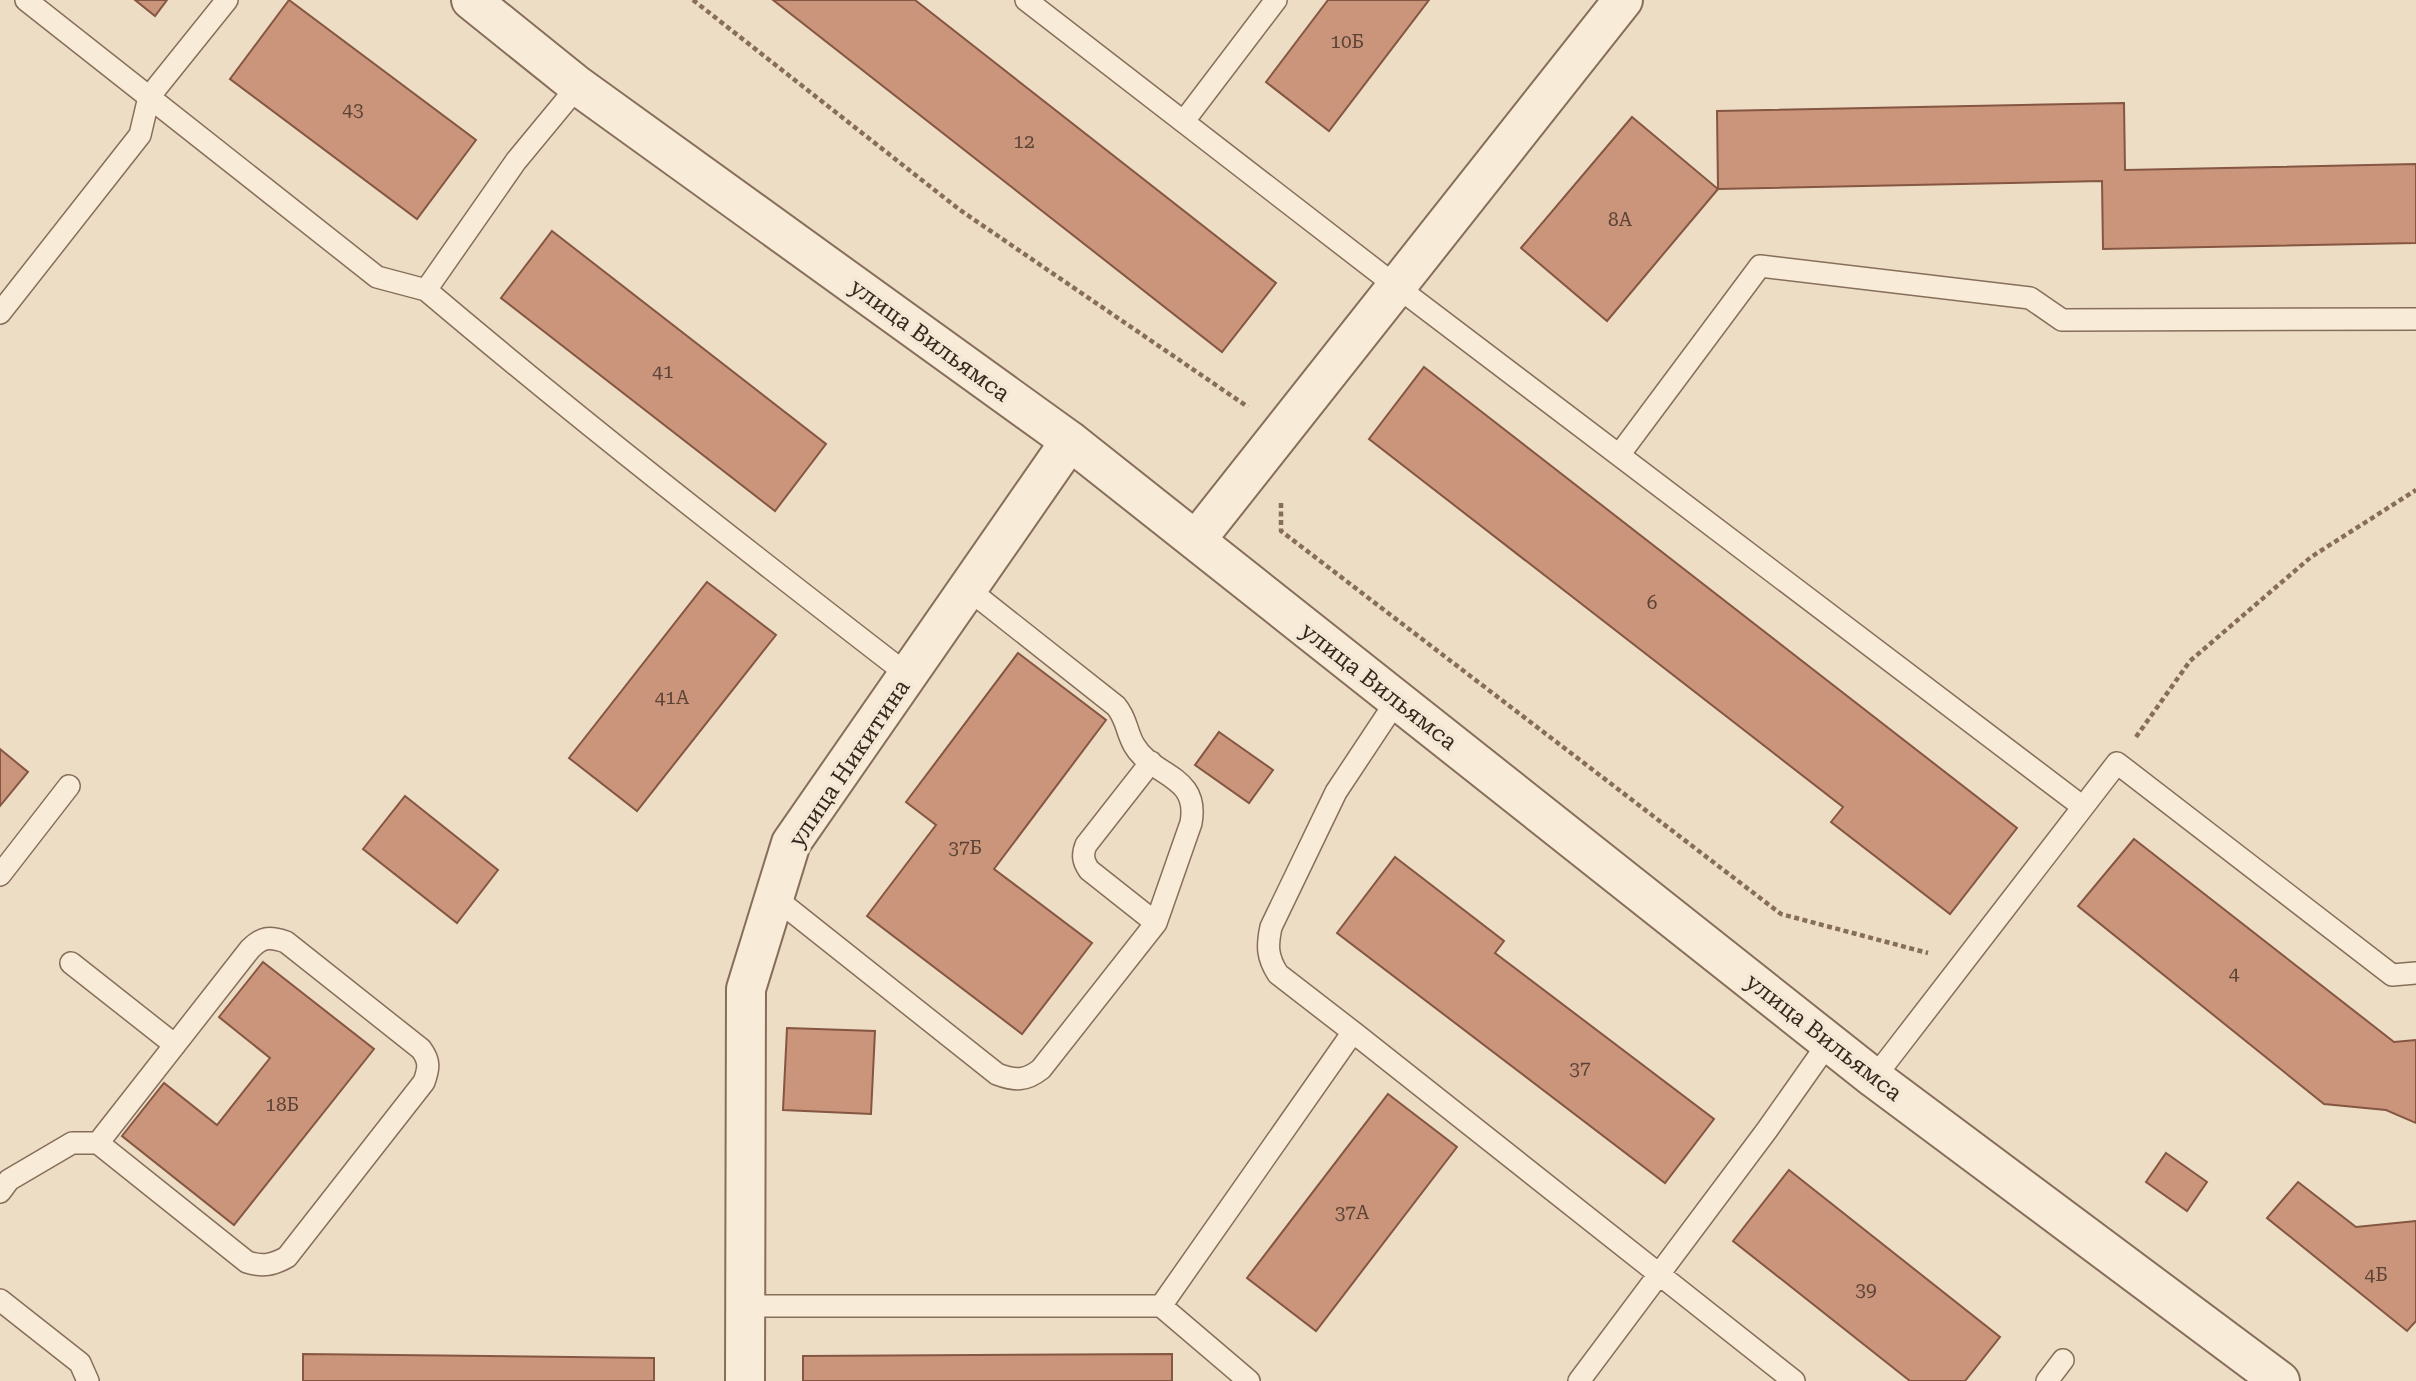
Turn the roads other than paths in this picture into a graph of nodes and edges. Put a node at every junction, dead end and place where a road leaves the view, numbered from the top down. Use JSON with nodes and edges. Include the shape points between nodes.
{"nodes":[{"id":1,"x":26,"y":0,"type":"edge"},
{"id":2,"x":227,"y":0,"type":"edge"},
{"id":3,"x":471,"y":0,"type":"edge"},
{"id":4,"x":1026,"y":0,"type":"edge"},
{"id":5,"x":1276,"y":0,"type":"edge"},
{"id":6,"x":1623,"y":0,"type":"edge"},
{"id":7,"x":578,"y":86,"type":"junction"},
{"id":8,"x":149,"y":97,"type":"junction"},
{"id":9,"x":1184,"y":121,"type":"junction"},
{"id":10,"x":1396,"y":286,"type":"junction"},
{"id":11,"x":426,"y":290,"type":"junction"},
{"id":12,"x":0,"y":313,"type":"edge"},
{"id":13,"x":2416,"y":319,"type":"edge"},
{"id":14,"x":1070,"y":441,"type":"junction"},
{"id":15,"x":1619,"y":455,"type":"junction"},
{"id":16,"x":1196,"y":540,"type":"junction"},
{"id":17,"x":968,"y":589,"type":"junction"},
{"id":18,"x":908,"y":675,"type":"junction"},
{"id":19,"x":1397,"y":700,"type":"junction"},
{"id":20,"x":1151,"y":762,"type":"junction"},
{"id":21,"x":69,"y":786,"type":"dead end"},
{"id":22,"x":2083,"y":807,"type":"junction"},
{"id":23,"x":0,"y":875,"type":"edge"},
{"id":24,"x":774,"y":897,"type":"junction"},
{"id":25,"x":1156,"y":923,"type":"junction"},
{"id":26,"x":71,"y":963,"type":"dead end"},
{"id":27,"x":2416,"y":973,"type":"edge"},
{"id":28,"x":1353,"y":1032,"type":"junction"},
{"id":29,"x":1829,"y":1042,"type":"junction"},
{"id":30,"x":175,"y":1045,"type":"junction"},
{"id":31,"x":1874,"y":1078,"type":"junction"},
{"id":32,"x":98,"y":1143,"type":"junction"},
{"id":33,"x":0,"y":1192,"type":"edge"},
{"id":34,"x":1658,"y":1274,"type":"junction"},
{"id":35,"x":0,"y":1300,"type":"edge"},
{"id":36,"x":745,"y":1306,"type":"junction"},
{"id":37,"x":1161,"y":1306,"type":"junction"},
{"id":38,"x":2063,"y":1360,"type":"dead end"},
{"id":39,"x":88,"y":1381,"type":"edge"},
{"id":40,"x":745,"y":1381,"type":"edge"},
{"id":41,"x":1250,"y":1381,"type":"edge"},
{"id":42,"x":1579,"y":1381,"type":"edge"},
{"id":43,"x":1794,"y":1381,"type":"edge"},
{"id":44,"x":2047,"y":1381,"type":"edge"},
{"id":45,"x":2280,"y":1381,"type":"edge"}],
"edges":[{"from":1,"to":8,"type":"lane"},
{"from":2,"to":8,"type":"lane"},
{"from":3,"to":7,"type":"street","name":"улица Вильямса"},
{"from":4,"to":9,"type":"lane"},
{"from":5,"to":9,"type":"lane"},
{"from":6,"to":10,"type":"street"},
{"from":7,"to":11,"type":"lane","via":[[516,161]]},
{"from":7,"to":14,"type":"street","name":"улица Вильямса"},
{"from":8,"to":11,"type":"lane","via":[[377,276]]},
{"from":8,"to":12,"type":"lane","via":[[140,135]]},
{"from":9,"to":10,"type":"lane"},
{"from":10,"to":15,"type":"lane"},
{"from":10,"to":16,"type":"street"},
{"from":11,"to":18,"type":"lane","via":[[534,382]]},
{"from":13,"to":15,"type":"lane","via":[[2062,320],[2030,298],[1760,266]]},
{"from":14,"to":16,"type":"street","name":"улица Вильямса"},
{"from":14,"to":17,"type":"street","name":"улица Никитина"},
{"from":15,"to":22,"type":"lane"},
{"from":16,"to":19,"type":"street","name":"улица Вильямса"},
{"from":17,"to":18,"type":"street","name":"улица Никитина"},
{"from":17,"to":20,"type":"lane","via":[[1116,706],[1125,716],[1134,744]]},
{"from":18,"to":24,"type":"street","name":"улица Никитина","via":[[791,843]]},
{"from":19,"to":28,"type":"lane","via":[[1336,792],[1271,927],[1267,946],[1269,961],[1278,974]]},
{"from":19,"to":29,"type":"street","name":"улица Вильямса"},
{"from":20,"to":25,"type":"lane","via":[[1190,794],[1194,808]]},
{"from":20,"to":25,"type":"lane","via":[[1083,854],[1089,870]]},
{"from":21,"to":23,"type":"lane"},
{"from":22,"to":27,"type":"lane","via":[[2117,763],[2392,975]]},
{"from":22,"to":31,"type":"lane"},
{"from":24,"to":25,"type":"lane","via":[[997,1074],[1010,1079],[1029,1079],[1041,1069]]},
{"from":24,"to":36,"type":"street","name":"улица Никитина","via":[[746,989]]},
{"from":26,"to":30,"type":"lane"},
{"from":28,"to":34,"type":"lane"},
{"from":28,"to":37,"type":"lane"},
{"from":29,"to":31,"type":"street","name":"улица Вильямса"},
{"from":29,"to":34,"type":"lane"},
{"from":30,"to":32,"type":"lane"},
{"from":30,"to":32,"type":"lane","via":[[250,950],[261,939],[272,937],[286,942],[421,1049],[429,1069],[424,1082],[287,1257],[275,1264],[247,1262]]},
{"from":31,"to":45,"type":"street","name":"улица Вильямса"},
{"from":32,"to":33,"type":"lane","via":[[72,1143],[9,1180]]},
{"from":34,"to":42,"type":"lane"},
{"from":34,"to":43,"type":"lane"},
{"from":35,"to":39,"type":"lane","via":[[79,1363]]},
{"from":36,"to":37,"type":"lane"},
{"from":36,"to":40,"type":"street","name":"улица Никитина"},
{"from":37,"to":41,"type":"lane"},
{"from":38,"to":44,"type":"lane"}]}
